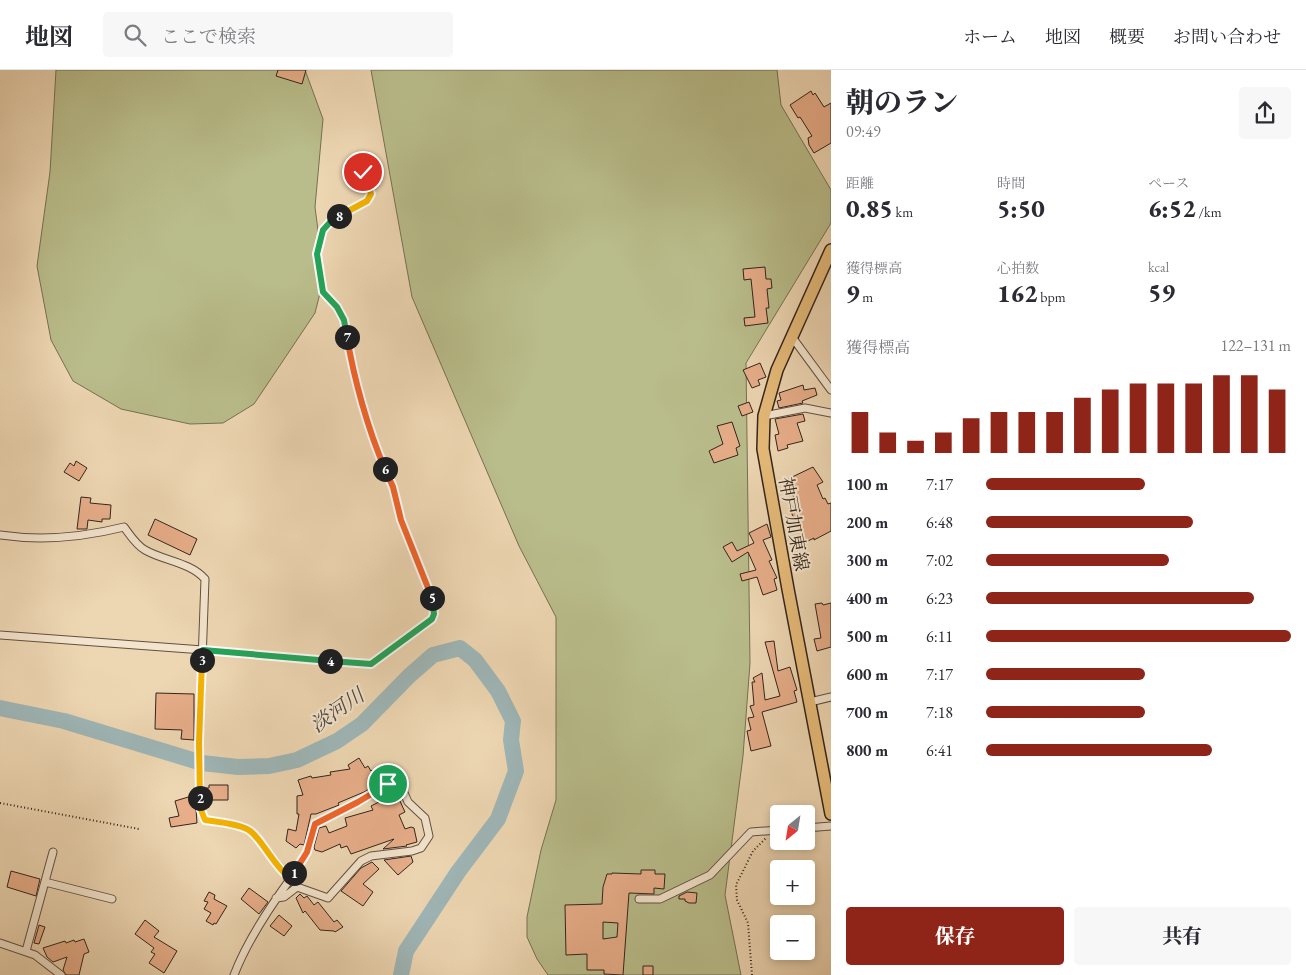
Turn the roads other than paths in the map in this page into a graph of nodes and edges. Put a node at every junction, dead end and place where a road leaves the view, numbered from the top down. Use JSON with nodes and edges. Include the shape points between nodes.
{"nodes":[{"id":1,"x":831,"y":250,"type":"edge"},
{"id":2,"x":792,"y":337,"type":"junction"},
{"id":3,"x":831,"y":390,"type":"edge"},
{"id":4,"x":831,"y":414,"type":"edge"},
{"id":5,"x":764,"y":416,"type":"junction"},
{"id":6,"x":0,"y":535,"type":"edge"},
{"id":7,"x":0,"y":635,"type":"edge"},
{"id":8,"x":203,"y":650,"type":"junction"},
{"id":9,"x":831,"y":697,"type":"edge"},
{"id":10,"x":810,"y":702,"type":"junction"},
{"id":11,"x":831,"y":814,"type":"edge"},
{"id":12,"x":831,"y":826,"type":"edge"},
{"id":13,"x":815,"y":827,"type":"edge"},
{"id":14,"x":770,"y":830,"type":"edge"},
{"id":15,"x":53,"y":852,"type":"dead end"},
{"id":16,"x":290,"y":878,"type":"junction"},
{"id":17,"x":45,"y":882,"type":"junction"},
{"id":18,"x":276,"y":898,"type":"junction"},
{"id":19,"x":112,"y":899,"type":"dead end"},
{"id":20,"x":639,"y":899,"type":"dead end"},
{"id":21,"x":2,"y":947,"type":"edge"},
{"id":22,"x":26,"y":951,"type":"junction"},
{"id":23,"x":61,"y":975,"type":"edge"},
{"id":24,"x":234,"y":975,"type":"edge"}],
"edges":[{"from":1,"to":2,"type":"main road","name":"神戸加東線"},
{"from":2,"to":3,"type":"street"},
{"from":2,"to":5,"type":"main road","name":"神戸加東線","via":[[776,370]]},
{"from":4,"to":5,"type":"street","via":[[805,408]]},
{"from":5,"to":10,"type":"main road","name":"神戸加東線","via":[[763,449]]},
{"from":6,"to":8,"type":"street","via":[[25,539],[98,534],[124,527],[144,550],[192,569],[205,579]]},
{"from":7,"to":8,"type":"street"},
{"from":8,"to":16,"type":"street","via":[[199,743],[201,810],[205,820],[248,829]]},
{"from":9,"to":10,"type":"street"},
{"from":10,"to":11,"type":"main road","name":"神戸加東線"},
{"from":12,"to":13,"type":"street"},
{"from":14,"to":20,"type":"street","via":[[751,832],[710,876],[660,900]]},
{"from":15,"to":17,"type":"street"},
{"from":16,"to":18,"type":"street"},
{"from":16,"to":18,"type":"street","via":[[307,852],[315,824],[388,784],[396,782],[401,786],[408,802],[425,818],[429,836],[421,848],[371,856],[361,861],[328,898],[297,888],[284,897]]},
{"from":17,"to":19,"type":"street"},
{"from":17,"to":22,"type":"street"},
{"from":18,"to":24,"type":"street"},
{"from":21,"to":22,"type":"street"},
{"from":22,"to":23,"type":"street"}]}
